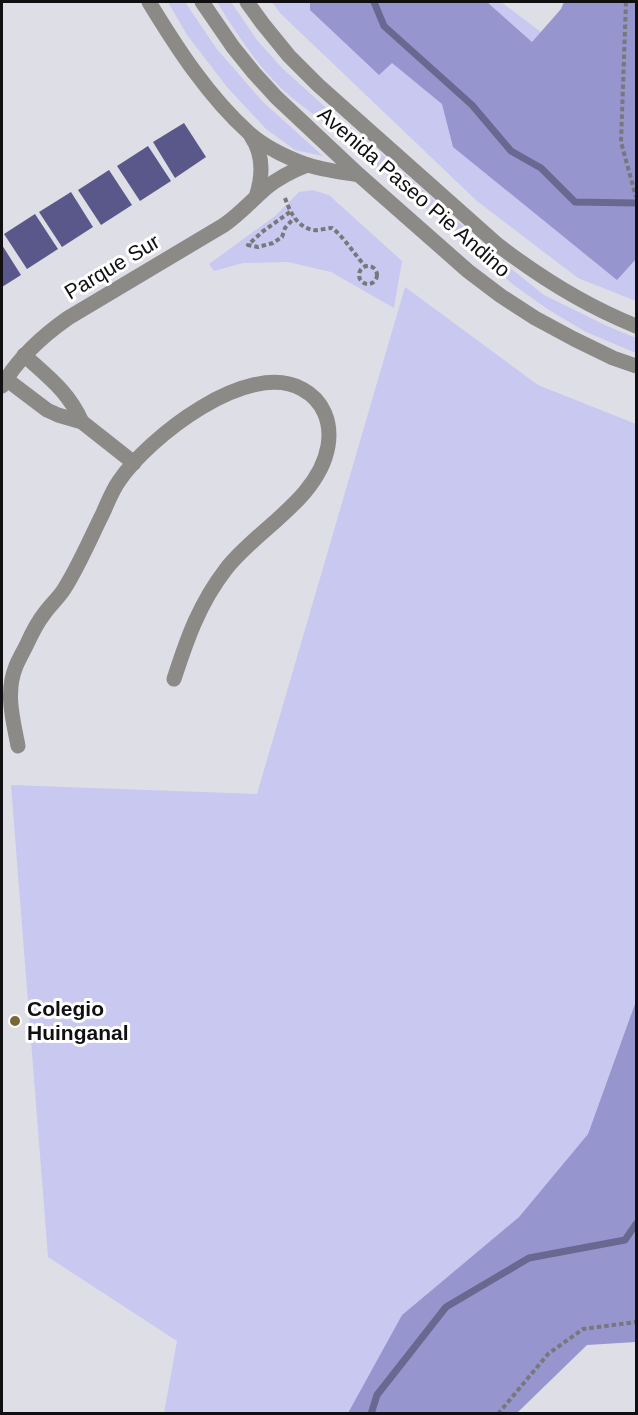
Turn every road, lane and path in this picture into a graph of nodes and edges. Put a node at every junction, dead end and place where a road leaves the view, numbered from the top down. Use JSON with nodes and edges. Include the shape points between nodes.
{"nodes":[{"id":1,"x":149,"y":2,"type":"edge"},
{"id":2,"x":202,"y":2,"type":"edge"},
{"id":3,"x":247,"y":2,"type":"edge"},
{"id":4,"x":626,"y":2,"type":"edge"},
{"id":5,"x":250,"y":133,"type":"junction"},
{"id":6,"x":307,"y":165,"type":"junction"},
{"id":7,"x":359,"y":175,"type":"junction"},
{"id":8,"x":636,"y":196,"type":"edge"},
{"id":9,"x":256,"y":197,"type":"junction"},
{"id":10,"x":285,"y":198,"type":"dead end"},
{"id":11,"x":290,"y":212,"type":"junction"},
{"id":12,"x":294,"y":218,"type":"junction"},
{"id":13,"x":365,"y":266,"type":"junction"},
{"id":14,"x":636,"y":326,"type":"edge"},
{"id":15,"x":24,"y":355,"type":"junction"},
{"id":16,"x":636,"y":366,"type":"edge"},
{"id":17,"x":4,"y":382,"type":"edge"},
{"id":18,"x":82,"y":422,"type":"junction"},
{"id":19,"x":134,"y":463,"type":"junction"},
{"id":20,"x":174,"y":679,"type":"dead end"},
{"id":21,"x":18,"y":746,"type":"dead end"},
{"id":22,"x":636,"y":1322,"type":"edge"},
{"id":23,"x":498,"y":1413,"type":"edge"}],
"edges":[{"from":1,"to":5,"type":"street","via":[[194,70]]},
{"from":2,"to":7,"type":"street","name":"Avenida Paseo Pie Andino","via":[[254,73]]},
{"from":3,"to":14,"type":"street","name":"Avenida Paseo Pie Andino","via":[[318,85],[498,245],[560,289]]},
{"from":4,"to":8,"type":"path","via":[[621,142]]},
{"from":5,"to":6,"type":"street"},
{"from":5,"to":9,"type":"street","via":[[261,163]]},
{"from":6,"to":7,"type":"street"},
{"from":6,"to":9,"type":"street","name":"Parque Sur","via":[[288,172]]},
{"from":7,"to":16,"type":"street","name":"Avenida Paseo Pie Andino","via":[[501,296],[574,339]]},
{"from":9,"to":15,"type":"street","name":"Parque Sur","via":[[224,225],[68,318]]},
{"from":10,"to":11,"type":"path"},
{"from":11,"to":12,"type":"path"},
{"from":11,"to":12,"type":"path","via":[[248,245],[273,243],[282,237]]},
{"from":12,"to":13,"type":"path","via":[[314,231],[332,228],[340,233]]},
{"from":13,"to":13,"type":"path","via":[[359,279],[363,284],[372,284],[376,270]]},
{"from":15,"to":17,"type":"street","name":"Parque Sur"},
{"from":15,"to":18,"type":"street","via":[[63,390]]},
{"from":17,"to":18,"type":"street","via":[[58,416]]},
{"from":18,"to":19,"type":"street"},
{"from":19,"to":20,"type":"street","via":[[194,413],[224,395],[255,384],[277,382],[300,388],[312,395],[326,414],[328,447],[317,476],[296,502],[242,550],[214,585],[195,619]]},
{"from":19,"to":21,"type":"street","via":[[115,488],[66,588],[34,628],[16,666],[10,694]]},
{"from":22,"to":23,"type":"path","via":[[584,1329],[548,1354]]}]}
